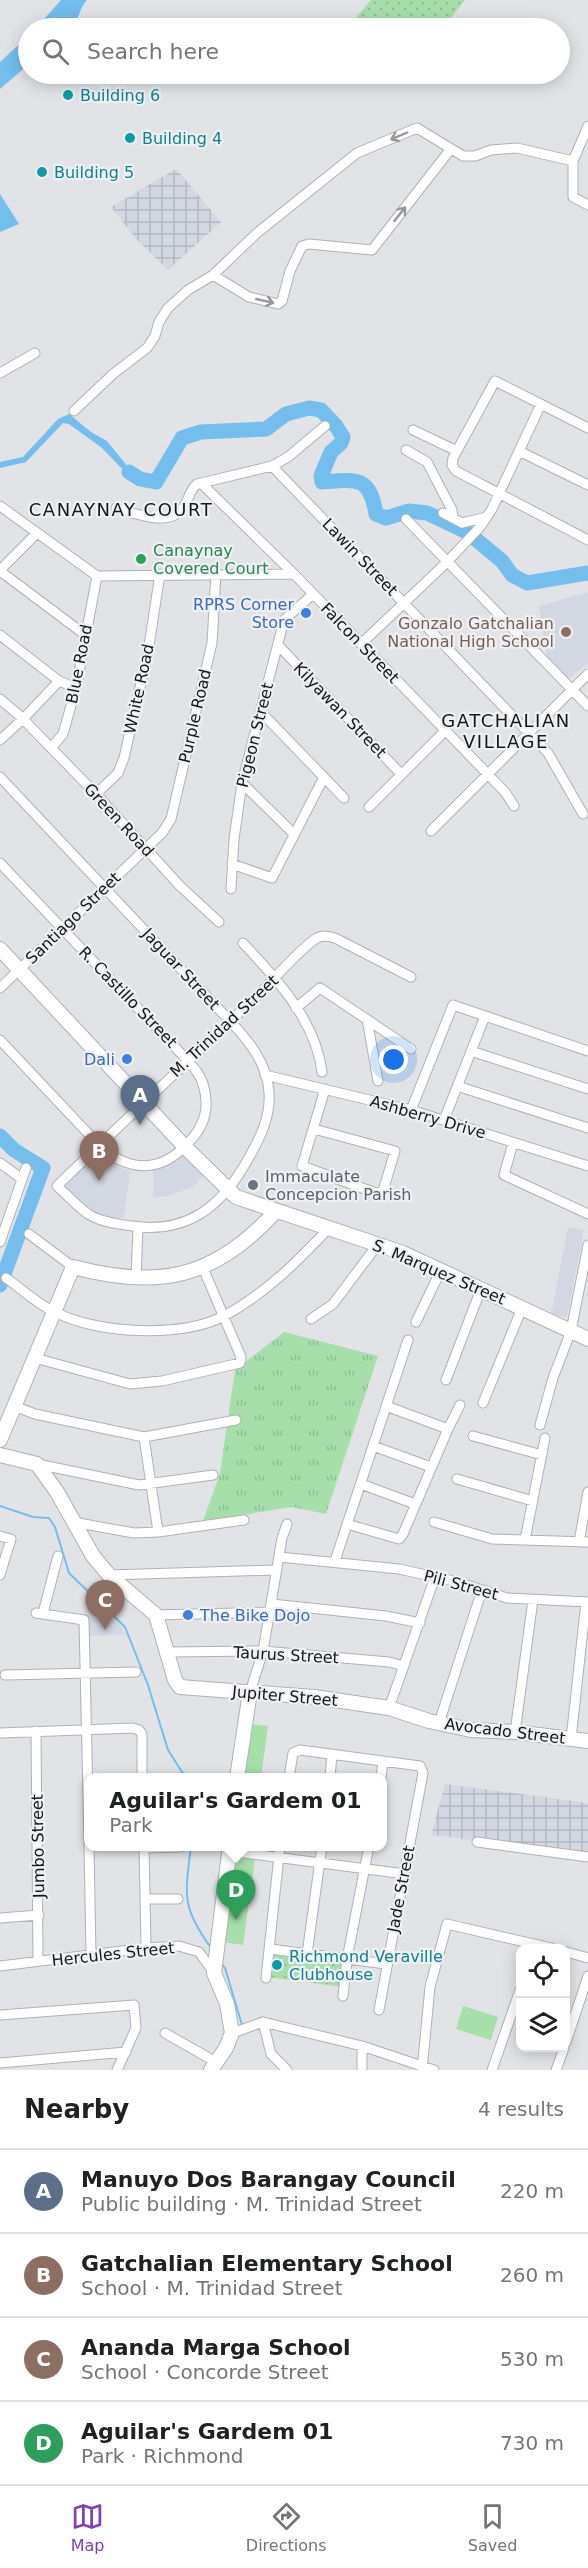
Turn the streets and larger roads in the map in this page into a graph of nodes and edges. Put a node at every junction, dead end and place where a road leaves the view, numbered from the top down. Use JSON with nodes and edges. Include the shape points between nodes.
{"nodes":[{"id":1,"x":588,"y":126,"type":"edge"},
{"id":2,"x":450,"y":150,"type":"junction"},
{"id":3,"x":573,"y":161,"type":"junction"},
{"id":4,"x":588,"y":205,"type":"edge"},
{"id":5,"x":213,"y":275,"type":"junction"},
{"id":6,"x":35,"y":353,"type":"dead end"},
{"id":7,"x":0,"y":373,"type":"edge"},
{"id":8,"x":541,"y":404,"type":"junction"},
{"id":9,"x":74,"y":411,"type":"dead end"},
{"id":10,"x":325,"y":426,"type":"dead end"},
{"id":11,"x":588,"y":428,"type":"edge"},
{"id":12,"x":412,"y":430,"type":"dead end"},
{"id":13,"x":406,"y":450,"type":"dead end"},
{"id":14,"x":457,"y":451,"type":"junction"},
{"id":15,"x":519,"y":451,"type":"junction"},
{"id":16,"x":272,"y":466,"type":"junction"},
{"id":17,"x":201,"y":483,"type":"junction"},
{"id":18,"x":588,"y":485,"type":"edge"},
{"id":19,"x":499,"y":493,"type":"junction"},
{"id":20,"x":0,"y":506,"type":"edge"},
{"id":21,"x":116,"y":508,"type":"dead end"},
{"id":22,"x":443,"y":513,"type":"dead end"},
{"id":23,"x":487,"y":517,"type":"junction"},
{"id":24,"x":453,"y":518,"type":"junction"},
{"id":25,"x":406,"y":519,"type":"dead end"},
{"id":26,"x":36,"y":534,"type":"junction"},
{"id":27,"x":588,"y":540,"type":"edge"},
{"id":28,"x":447,"y":562,"type":"junction"},
{"id":29,"x":0,"y":570,"type":"edge"},
{"id":30,"x":160,"y":574,"type":"junction"},
{"id":31,"x":216,"y":574,"type":"junction"},
{"id":32,"x":294,"y":574,"type":"junction"},
{"id":33,"x":97,"y":576,"type":"junction"},
{"id":34,"x":313,"y":594,"type":"junction"},
{"id":35,"x":404,"y":603,"type":"junction"},
{"id":36,"x":84,"y":633,"type":"junction"},
{"id":37,"x":0,"y":635,"type":"edge"},
{"id":38,"x":361,"y":644,"type":"junction"},
{"id":39,"x":278,"y":645,"type":"junction"},
{"id":40,"x":588,"y":674,"type":"edge"},
{"id":41,"x":59,"y":681,"type":"junction"},
{"id":42,"x":76,"y":688,"type":"junction"},
{"id":43,"x":573,"y":690,"type":"junction"},
{"id":44,"x":0,"y":699,"type":"edge"},
{"id":45,"x":588,"y":706,"type":"edge"},
{"id":46,"x":261,"y":712,"type":"junction"},
{"id":47,"x":22,"y":718,"type":"junction"},
{"id":48,"x":445,"y":731,"type":"junction"},
{"id":49,"x":529,"y":733,"type":"junction"},
{"id":50,"x":0,"y":740,"type":"edge"},
{"id":51,"x":51,"y":748,"type":"junction"},
{"id":52,"x":401,"y":774,"type":"junction"},
{"id":53,"x":487,"y":775,"type":"junction"},
{"id":54,"x":0,"y":777,"type":"edge"},
{"id":55,"x":324,"y":777,"type":"junction"},
{"id":56,"x":242,"y":783,"type":"junction"},
{"id":57,"x":96,"y":794,"type":"junction"},
{"id":58,"x":344,"y":798,"type":"dead end"},
{"id":59,"x":514,"y":806,"type":"dead end"},
{"id":60,"x":369,"y":807,"type":"dead end"},
{"id":61,"x":584,"y":814,"type":"dead end"},
{"id":62,"x":431,"y":831,"type":"dead end"},
{"id":63,"x":293,"y":833,"type":"junction"},
{"id":64,"x":146,"y":848,"type":"junction"},
{"id":65,"x":0,"y":863,"type":"edge"},
{"id":66,"x":232,"y":864,"type":"junction"},
{"id":67,"x":104,"y":887,"type":"junction"},
{"id":68,"x":231,"y":889,"type":"dead end"},
{"id":69,"x":219,"y":922,"type":"dead end"},
{"id":70,"x":62,"y":928,"type":"junction"},
{"id":71,"x":243,"y":943,"type":"dead end"},
{"id":72,"x":0,"y":949,"type":"edge"},
{"id":73,"x":19,"y":970,"type":"junction"},
{"id":74,"x":411,"y":977,"type":"dead end"},
{"id":75,"x":276,"y":978,"type":"junction"},
{"id":76,"x":0,"y":988,"type":"edge"},
{"id":77,"x":296,"y":1008,"type":"junction"},
{"id":78,"x":485,"y":1016,"type":"junction"},
{"id":79,"x":367,"y":1019,"type":"junction"},
{"id":80,"x":231,"y":1021,"type":"junction"},
{"id":81,"x":0,"y":1040,"type":"edge"},
{"id":82,"x":411,"y":1049,"type":"dead end"},
{"id":83,"x":588,"y":1051,"type":"edge"},
{"id":84,"x":471,"y":1052,"type":"junction"},
{"id":85,"x":188,"y":1060,"type":"junction"},
{"id":86,"x":322,"y":1072,"type":"dead end"},
{"id":87,"x":265,"y":1075,"type":"junction"},
{"id":88,"x":378,"y":1081,"type":"dead end"},
{"id":89,"x":457,"y":1086,"type":"junction"},
{"id":90,"x":325,"y":1089,"type":"junction"},
{"id":91,"x":588,"y":1089,"type":"edge"},
{"id":92,"x":144,"y":1102,"type":"junction"},
{"id":93,"x":411,"y":1110,"type":"junction"},
{"id":94,"x":444,"y":1120,"type":"junction"},
{"id":95,"x":588,"y":1128,"type":"edge"},
{"id":96,"x":314,"y":1129,"type":"junction"},
{"id":97,"x":513,"y":1143,"type":"junction"},
{"id":98,"x":99,"y":1145,"type":"junction"},
{"id":99,"x":185,"y":1147,"type":"junction"},
{"id":100,"x":0,"y":1163,"type":"edge"},
{"id":101,"x":588,"y":1166,"type":"edge"},
{"id":102,"x":26,"y":1168,"type":"dead end"},
{"id":103,"x":22,"y":1179,"type":"junction"},
{"id":104,"x":229,"y":1192,"type":"junction"},
{"id":105,"x":0,"y":1209,"type":"edge"},
{"id":106,"x":276,"y":1211,"type":"junction"},
{"id":107,"x":10,"y":1212,"type":"junction"},
{"id":108,"x":588,"y":1214,"type":"edge"},
{"id":109,"x":138,"y":1227,"type":"junction"},
{"id":110,"x":329,"y":1228,"type":"junction"},
{"id":111,"x":29,"y":1234,"type":"dead end"},
{"id":112,"x":0,"y":1242,"type":"edge"},
{"id":113,"x":378,"y":1244,"type":"junction"},
{"id":114,"x":588,"y":1245,"type":"edge"},
{"id":115,"x":73,"y":1267,"type":"junction"},
{"id":116,"x":204,"y":1268,"type":"junction"},
{"id":117,"x":441,"y":1270,"type":"junction"},
{"id":118,"x":6,"y":1278,"type":"dead end"},
{"id":119,"x":136,"y":1279,"type":"junction"},
{"id":120,"x":481,"y":1289,"type":"junction"},
{"id":121,"x":522,"y":1308,"type":"junction"},
{"id":122,"x":55,"y":1312,"type":"junction"},
{"id":123,"x":222,"y":1317,"type":"junction"},
{"id":124,"x":311,"y":1319,"type":"dead end"},
{"id":125,"x":416,"y":1322,"type":"dead end"},
{"id":126,"x":571,"y":1331,"type":"junction"},
{"id":127,"x":588,"y":1339,"type":"edge"},
{"id":128,"x":408,"y":1340,"type":"dead end"},
{"id":129,"x":35,"y":1358,"type":"junction"},
{"id":130,"x":446,"y":1380,"type":"dead end"},
{"id":131,"x":483,"y":1403,"type":"dead end"},
{"id":132,"x":460,"y":1405,"type":"dead end"},
{"id":133,"x":14,"y":1406,"type":"junction"},
{"id":134,"x":386,"y":1406,"type":"junction"},
{"id":135,"x":236,"y":1420,"type":"dead end"},
{"id":136,"x":540,"y":1425,"type":"dead end"},
{"id":137,"x":448,"y":1429,"type":"junction"},
{"id":138,"x":144,"y":1437,"type":"junction"},
{"id":139,"x":473,"y":1437,"type":"dead end"},
{"id":140,"x":545,"y":1438,"type":"dead end"},
{"id":141,"x":0,"y":1440,"type":"edge"},
{"id":142,"x":373,"y":1446,"type":"junction"},
{"id":143,"x":0,"y":1455,"type":"edge"},
{"id":144,"x":542,"y":1455,"type":"junction"},
{"id":145,"x":37,"y":1464,"type":"junction"},
{"id":146,"x":431,"y":1467,"type":"junction"},
{"id":147,"x":213,"y":1475,"type":"dead end"},
{"id":148,"x":457,"y":1479,"type":"dead end"},
{"id":149,"x":152,"y":1484,"type":"junction"},
{"id":150,"x":361,"y":1485,"type":"junction"},
{"id":151,"x":588,"y":1492,"type":"edge"},
{"id":152,"x":533,"y":1501,"type":"junction"},
{"id":153,"x":415,"y":1504,"type":"junction"},
{"id":154,"x":244,"y":1520,"type":"dead end"},
{"id":155,"x":73,"y":1522,"type":"junction"},
{"id":156,"x":434,"y":1522,"type":"dead end"},
{"id":157,"x":287,"y":1524,"type":"dead end"},
{"id":158,"x":348,"y":1524,"type":"junction"},
{"id":159,"x":158,"y":1532,"type":"junction"},
{"id":160,"x":0,"y":1536,"type":"edge"},
{"id":161,"x":525,"y":1540,"type":"junction"},
{"id":162,"x":584,"y":1542,"type":"edge"},
{"id":163,"x":58,"y":1556,"type":"dead end"},
{"id":164,"x":279,"y":1557,"type":"junction"},
{"id":165,"x":335,"y":1561,"type":"junction"},
{"id":166,"x":276,"y":1570,"type":"junction"},
{"id":167,"x":0,"y":1575,"type":"edge"},
{"id":168,"x":109,"y":1575,"type":"junction"},
{"id":169,"x":435,"y":1577,"type":"junction"},
{"id":170,"x":482,"y":1590,"type":"junction"},
{"id":171,"x":532,"y":1600,"type":"junction"},
{"id":172,"x":587,"y":1602,"type":"edge"},
{"id":173,"x":272,"y":1608,"type":"junction"},
{"id":174,"x":156,"y":1615,"type":"junction"},
{"id":175,"x":420,"y":1623,"type":"junction"},
{"id":176,"x":263,"y":1651,"type":"junction"},
{"id":177,"x":168,"y":1652,"type":"junction"},
{"id":178,"x":404,"y":1666,"type":"junction"},
{"id":179,"x":136,"y":1672,"type":"dead end"},
{"id":180,"x":86,"y":1673,"type":"junction"},
{"id":181,"x":5,"y":1675,"type":"dead end"},
{"id":182,"x":250,"y":1692,"type":"junction"},
{"id":183,"x":389,"y":1708,"type":"junction"},
{"id":184,"x":439,"y":1723,"type":"junction"},
{"id":185,"x":87,"y":1730,"type":"junction"},
{"id":186,"x":36,"y":1731,"type":"junction"},
{"id":187,"x":0,"y":1732,"type":"edge"},
{"id":188,"x":515,"y":1732,"type":"junction"},
{"id":189,"x":571,"y":1739,"type":"junction"},
{"id":190,"x":588,"y":1741,"type":"edge"},
{"id":191,"x":332,"y":1754,"type":"junction"},
{"id":192,"x":383,"y":1762,"type":"junction"},
{"id":193,"x":88,"y":1773,"type":"edge"},
{"id":194,"x":142,"y":1773,"type":"edge"},
{"id":195,"x":238,"y":1773,"type":"edge"},
{"id":196,"x":290,"y":1773,"type":"edge"},
{"id":197,"x":330,"y":1773,"type":"edge"},
{"id":198,"x":382,"y":1773,"type":"edge"},
{"id":199,"x":477,"y":1842,"type":"dead end"},
{"id":200,"x":89,"y":1851,"type":"edge"},
{"id":201,"x":144,"y":1851,"type":"edge"},
{"id":202,"x":229,"y":1851,"type":"edge"},
{"id":203,"x":242,"y":1851,"type":"edge"},
{"id":204,"x":280,"y":1851,"type":"edge"},
{"id":205,"x":321,"y":1851,"type":"edge"},
{"id":206,"x":368,"y":1851,"type":"edge"},
{"id":207,"x":279,"y":1857,"type":"junction"},
{"id":208,"x":588,"y":1857,"type":"edge"},
{"id":209,"x":320,"y":1863,"type":"junction"},
{"id":210,"x":365,"y":1869,"type":"junction"},
{"id":211,"x":405,"y":1874,"type":"junction"},
{"id":212,"x":145,"y":1899,"type":"junction"},
{"id":213,"x":178,"y":1899,"type":"dead end"},
{"id":214,"x":0,"y":1915,"type":"edge"},
{"id":215,"x":39,"y":1915,"type":"junction"},
{"id":216,"x":524,"y":1944,"type":"edge"},
{"id":217,"x":146,"y":1948,"type":"junction"},
{"id":218,"x":270,"y":1949,"type":"junction"},
{"id":219,"x":570,"y":1953,"type":"edge"},
{"id":220,"x":307,"y":1954,"type":"junction"},
{"id":221,"x":91,"y":1955,"type":"junction"},
{"id":222,"x":588,"y":1958,"type":"edge"},
{"id":223,"x":347,"y":1959,"type":"junction"},
{"id":224,"x":38,"y":1961,"type":"junction"},
{"id":225,"x":216,"y":1963,"type":"junction"},
{"id":226,"x":386,"y":1964,"type":"junction"},
{"id":227,"x":0,"y":1966,"type":"edge"},
{"id":228,"x":588,"y":1976,"type":"edge"},
{"id":229,"x":266,"y":1978,"type":"dead end"},
{"id":230,"x":343,"y":1996,"type":"dead end"},
{"id":231,"x":517,"y":1998,"type":"edge"},
{"id":232,"x":379,"y":2010,"type":"dead end"},
{"id":233,"x":0,"y":2014,"type":"edge"},
{"id":234,"x":263,"y":2022,"type":"junction"},
{"id":235,"x":570,"y":2030,"type":"edge"},
{"id":236,"x":238,"y":2031,"type":"dead end"},
{"id":237,"x":165,"y":2033,"type":"dead end"},
{"id":238,"x":362,"y":2046,"type":"junction"},
{"id":239,"x":126,"y":2052,"type":"junction"},
{"id":240,"x":563,"y":2052,"type":"edge"},
{"id":241,"x":0,"y":2063,"type":"edge"},
{"id":242,"x":214,"y":2066,"type":"edge"},
{"id":243,"x":422,"y":2068,"type":"edge"},
{"id":244,"x":117,"y":2070,"type":"edge"},
{"id":245,"x":287,"y":2070,"type":"edge"},
{"id":246,"x":362,"y":2070,"type":"edge"},
{"id":247,"x":434,"y":2070,"type":"edge"},
{"id":248,"x":492,"y":2070,"type":"edge"},
{"id":249,"x":556,"y":2070,"type":"edge"}],
"edges":[{"from":1,"to":3,"type":"street"},
{"from":2,"to":3,"type":"street","via":[[469,157],[518,148]]},
{"from":2,"to":5,"type":"street","one_way":true,"via":[[417,128],[357,153],[257,233]]},
{"from":5,"to":2,"type":"street","one_way":true,"via":[[249,297],[278,304],[302,246],[372,250]]},
{"from":3,"to":4,"type":"street","via":[[573,197]]},
{"from":5,"to":9,"type":"street","via":[[168,308],[147,348]]},
{"from":6,"to":7,"type":"street"},
{"from":8,"to":11,"type":"street"},
{"from":8,"to":14,"type":"street","via":[[495,381]]},
{"from":8,"to":15,"type":"street"},
{"from":10,"to":16,"type":"street","via":[[288,458]]},
{"from":12,"to":14,"type":"street"},
{"from":13,"to":24,"type":"street","via":[[427,462]]},
{"from":14,"to":19,"type":"street","via":[[452,461],[454,468]]},
{"from":15,"to":18,"type":"street"},
{"from":15,"to":19,"type":"street"},
{"from":16,"to":17,"type":"street"},
{"from":16,"to":35,"type":"street","name":"Lawin Street"},
{"from":17,"to":21,"type":"street","via":[[193,487],[182,509],[169,518]]},
{"from":17,"to":32,"type":"street","name":"Falcon Street"},
{"from":19,"to":23,"type":"street"},
{"from":19,"to":27,"type":"street"},
{"from":20,"to":26,"type":"street"},
{"from":22,"to":24,"type":"street"},
{"from":23,"to":24,"type":"street","via":[[462,523]]},
{"from":23,"to":28,"type":"street"},
{"from":25,"to":28,"type":"street"},
{"from":26,"to":29,"type":"street"},
{"from":26,"to":33,"type":"street"},
{"from":28,"to":35,"type":"street"},
{"from":28,"to":43,"type":"street"},
{"from":29,"to":36,"type":"street"},
{"from":30,"to":31,"type":"street"},
{"from":30,"to":33,"type":"street"},
{"from":30,"to":57,"type":"street","name":"White Road","via":[[152,633],[124,758],[118,773]]},
{"from":31,"to":32,"type":"street"},
{"from":31,"to":64,"type":"street","name":"Purple Road","via":[[212,643],[171,819]]},
{"from":32,"to":34,"type":"street","name":"Falcon Street"},
{"from":33,"to":36,"type":"street","name":"Blue Road"},
{"from":34,"to":38,"type":"street","name":"Falcon Street"},
{"from":34,"to":39,"type":"street","name":"Pigeon Street","via":[[284,620]]},
{"from":35,"to":38,"type":"street"},
{"from":35,"to":49,"type":"street","name":"Lawin Street"},
{"from":36,"to":42,"type":"street","name":"Blue Road"},
{"from":37,"to":41,"type":"street"},
{"from":38,"to":48,"type":"street","name":"Falcon Street"},
{"from":39,"to":46,"type":"street","name":"Pigeon Street"},
{"from":39,"to":52,"type":"street","name":"Kilyawan Street"},
{"from":40,"to":43,"type":"street"},
{"from":41,"to":42,"type":"street"},
{"from":41,"to":47,"type":"street"},
{"from":42,"to":51,"type":"street","name":"Blue Road","via":[[63,734]]},
{"from":43,"to":45,"type":"street"},
{"from":43,"to":49,"type":"street"},
{"from":44,"to":47,"type":"street","name":"Green Road"},
{"from":46,"to":55,"type":"street"},
{"from":46,"to":56,"type":"street","name":"Pigeon Street"},
{"from":47,"to":50,"type":"street"},
{"from":47,"to":51,"type":"street","name":"Green Road"},
{"from":48,"to":52,"type":"street"},
{"from":48,"to":53,"type":"street","name":"Falcon Street"},
{"from":49,"to":53,"type":"street"},
{"from":49,"to":61,"type":"street","name":"Lawin Street","via":[[556,764]]},
{"from":51,"to":57,"type":"street","name":"Green Road"},
{"from":52,"to":60,"type":"street"},
{"from":53,"to":59,"type":"street","name":"Falcon Street"},
{"from":53,"to":62,"type":"street"},
{"from":54,"to":67,"type":"street","name":"Jaguar Street"},
{"from":55,"to":58,"type":"street"},
{"from":55,"to":63,"type":"street"},
{"from":56,"to":63,"type":"street"},
{"from":56,"to":66,"type":"street","name":"Pigeon Street"},
{"from":57,"to":64,"type":"street","name":"Green Road"},
{"from":63,"to":66,"type":"street","via":[[272,878]]},
{"from":64,"to":67,"type":"street","name":"Santiago Street"},
{"from":64,"to":69,"type":"street","name":"Green Road"},
{"from":65,"to":70,"type":"street","name":"R. Castillo Street"},
{"from":66,"to":68,"type":"street","name":"Pigeon Street"},
{"from":67,"to":70,"type":"street","name":"Santiago Street"},
{"from":67,"to":80,"type":"street","name":"Jaguar Street"},
{"from":70,"to":73,"type":"street","name":"Santiago Street"},
{"from":70,"to":85,"type":"street","name":"R. Castillo Street"},
{"from":71,"to":75,"type":"street"},
{"from":72,"to":73,"type":"street","name":"S. Marquez Street"},
{"from":73,"to":76,"type":"street","name":"Santiago Street"},
{"from":73,"to":92,"type":"street","name":"S. Marquez Street"},
{"from":74,"to":75,"type":"street","name":"M. Trinidad Street","via":[[325,936],[311,943]]},
{"from":75,"to":77,"type":"street"},
{"from":75,"to":80,"type":"street","name":"M. Trinidad Street"},
{"from":77,"to":79,"type":"street","via":[[320,988]]},
{"from":77,"to":86,"type":"street","via":[[313,1038]]},
{"from":78,"to":83,"type":"street"},
{"from":78,"to":84,"type":"street"},
{"from":78,"to":93,"type":"street","via":[[453,1005]]},
{"from":79,"to":82,"type":"street"},
{"from":79,"to":88,"type":"street"},
{"from":80,"to":85,"type":"street","name":"M. Trinidad Street"},
{"from":80,"to":87,"type":"street","name":"Jaguar Street","via":[[254,1049]]},
{"from":81,"to":98,"type":"street"},
{"from":84,"to":89,"type":"street"},
{"from":84,"to":91,"type":"street"},
{"from":85,"to":92,"type":"street","name":"M. Trinidad Street"},
{"from":85,"to":99,"type":"street","name":"R. Castillo Street","via":[[199,1075],[206,1097],[203,1124]]},
{"from":87,"to":90,"type":"street","name":"Ashberry Drive"},
{"from":87,"to":104,"type":"street","name":"Jaguar Street","via":[[269,1091],[265,1125]]},
{"from":89,"to":94,"type":"street"},
{"from":89,"to":95,"type":"street"},
{"from":90,"to":93,"type":"street","name":"Ashberry Drive"},
{"from":90,"to":96,"type":"street"},
{"from":92,"to":98,"type":"street","name":"M. Trinidad Street"},
{"from":92,"to":99,"type":"street","name":"S. Marquez Street"},
{"from":93,"to":94,"type":"street","name":"Ashberry Drive"},
{"from":94,"to":97,"type":"street","name":"Ashberry Drive"},
{"from":96,"to":96,"type":"street","via":[[302,1166],[376,1193],[383,1191],[394,1151]]},
{"from":97,"to":101,"type":"street","name":"Ashberry Drive"},
{"from":97,"to":108,"type":"street","via":[[504,1175]]},
{"from":98,"to":99,"type":"street","via":[[120,1160],[149,1166],[169,1160]]},
{"from":98,"to":109,"type":"street","name":"M. Trinidad Street","via":[[57,1186],[89,1214]]},
{"from":99,"to":104,"type":"street","name":"S. Marquez Street"},
{"from":100,"to":103,"type":"street"},
{"from":102,"to":103,"type":"street"},
{"from":103,"to":107,"type":"street"},
{"from":104,"to":106,"type":"street","name":"S. Marquez Street"},
{"from":104,"to":109,"type":"street","via":[[188,1221]]},
{"from":105,"to":107,"type":"street"},
{"from":106,"to":110,"type":"street","name":"S. Marquez Street"},
{"from":106,"to":116,"type":"street","via":[[237,1248]]},
{"from":107,"to":112,"type":"street"},
{"from":109,"to":119,"type":"street"},
{"from":110,"to":113,"type":"street","name":"S. Marquez Street"},
{"from":110,"to":123,"type":"street","via":[[281,1276]]},
{"from":111,"to":115,"type":"street"},
{"from":113,"to":117,"type":"street","name":"S. Marquez Street"},
{"from":113,"to":124,"type":"street","via":[[333,1304]]},
{"from":114,"to":126,"type":"street"},
{"from":115,"to":119,"type":"street"},
{"from":115,"to":122,"type":"street"},
{"from":116,"to":119,"type":"street"},
{"from":116,"to":123,"type":"street"},
{"from":117,"to":120,"type":"street","name":"S. Marquez Street"},
{"from":117,"to":125,"type":"street"},
{"from":118,"to":122,"type":"street"},
{"from":120,"to":121,"type":"street","name":"S. Marquez Street"},
{"from":120,"to":130,"type":"street"},
{"from":121,"to":126,"type":"street","name":"S. Marquez Street"},
{"from":121,"to":131,"type":"street"},
{"from":122,"to":123,"type":"street","via":[[121,1331],[158,1330]]},
{"from":122,"to":129,"type":"street"},
{"from":123,"to":129,"type":"street","via":[[241,1357],[240,1363],[162,1381],[130,1384]]},
{"from":126,"to":127,"type":"street","name":"S. Marquez Street"},
{"from":126,"to":136,"type":"street"},
{"from":128,"to":134,"type":"street"},
{"from":129,"to":133,"type":"street"},
{"from":132,"to":137,"type":"street"},
{"from":133,"to":138,"type":"street"},
{"from":133,"to":141,"type":"street"},
{"from":134,"to":137,"type":"street"},
{"from":134,"to":142,"type":"street"},
{"from":135,"to":138,"type":"street"},
{"from":137,"to":146,"type":"street"},
{"from":138,"to":149,"type":"street"},
{"from":139,"to":144,"type":"street"},
{"from":140,"to":144,"type":"street"},
{"from":142,"to":146,"type":"street"},
{"from":142,"to":150,"type":"street"},
{"from":143,"to":145,"type":"street"},
{"from":144,"to":152,"type":"street"},
{"from":145,"to":149,"type":"street","via":[[139,1485]]},
{"from":145,"to":155,"type":"street"},
{"from":146,"to":153,"type":"street"},
{"from":147,"to":149,"type":"street"},
{"from":148,"to":152,"type":"street"},
{"from":149,"to":159,"type":"street"},
{"from":150,"to":153,"type":"street"},
{"from":150,"to":158,"type":"street"},
{"from":151,"to":162,"type":"street"},
{"from":152,"to":161,"type":"street"},
{"from":153,"to":158,"type":"street","via":[[399,1539]]},
{"from":154,"to":159,"type":"street"},
{"from":155,"to":159,"type":"street","via":[[134,1533]]},
{"from":155,"to":168,"type":"street"},
{"from":156,"to":161,"type":"street","via":[[492,1539]]},
{"from":157,"to":164,"type":"street"},
{"from":158,"to":165,"type":"street"},
{"from":160,"to":167,"type":"street","via":[[10,1539]]},
{"from":161,"to":162,"type":"street"},
{"from":163,"to":180,"type":"street","via":[[40,1613],[84,1620]]},
{"from":164,"to":165,"type":"street","name":"Pili Street"},
{"from":164,"to":166,"type":"street"},
{"from":165,"to":169,"type":"street","name":"Pili Street"},
{"from":166,"to":168,"type":"street"},
{"from":166,"to":173,"type":"street"},
{"from":168,"to":174,"type":"street"},
{"from":169,"to":170,"type":"street","name":"Pili Street"},
{"from":169,"to":175,"type":"street"},
{"from":170,"to":171,"type":"street","name":"Pili Street"},
{"from":170,"to":184,"type":"street"},
{"from":171,"to":172,"type":"street","name":"Pili Street"},
{"from":171,"to":188,"type":"street"},
{"from":172,"to":189,"type":"street"},
{"from":173,"to":174,"type":"street"},
{"from":173,"to":175,"type":"street","via":[[386,1616]]},
{"from":173,"to":176,"type":"street"},
{"from":174,"to":177,"type":"street"},
{"from":175,"to":178,"type":"street"},
{"from":176,"to":177,"type":"street","name":"Taurus Street"},
{"from":176,"to":178,"type":"street","name":"Taurus Street"},
{"from":176,"to":182,"type":"street"},
{"from":177,"to":182,"type":"street","name":"Jupiter Street","via":[[180,1687]]},
{"from":178,"to":183,"type":"street"},
{"from":179,"to":180,"type":"street"},
{"from":180,"to":181,"type":"street"},
{"from":180,"to":185,"type":"street"},
{"from":182,"to":183,"type":"street","name":"Jupiter Street"},
{"from":182,"to":195,"type":"street"},
{"from":183,"to":184,"type":"street","name":"Avocado Street"},
{"from":184,"to":188,"type":"street","name":"Avocado Street","via":[[471,1730]]},
{"from":185,"to":186,"type":"street"},
{"from":185,"to":193,"type":"street"},
{"from":185,"to":194,"type":"street","via":[[139,1730]]},
{"from":186,"to":187,"type":"street"},
{"from":186,"to":215,"type":"street","name":"Jumbo Street"},
{"from":188,"to":189,"type":"street","name":"Avocado Street"},
{"from":189,"to":190,"type":"street","name":"Avocado Street"},
{"from":191,"to":192,"type":"street"},
{"from":191,"to":196,"type":"street","via":[[295,1750]]},
{"from":191,"to":197,"type":"street"},
{"from":192,"to":198,"type":"street"},
{"from":192,"to":211,"type":"street","name":"Jade Street","via":[[420,1766],[423,1773]]},
{"from":199,"to":208,"type":"street"},
{"from":200,"to":221,"type":"street"},
{"from":201,"to":212,"type":"street"},
{"from":202,"to":225,"type":"street"},
{"from":203,"to":207,"type":"street"},
{"from":204,"to":207,"type":"street"},
{"from":205,"to":209,"type":"street"},
{"from":206,"to":210,"type":"street"},
{"from":207,"to":209,"type":"street"},
{"from":207,"to":218,"type":"street"},
{"from":209,"to":210,"type":"street"},
{"from":209,"to":220,"type":"street"},
{"from":210,"to":211,"type":"street"},
{"from":210,"to":223,"type":"street"},
{"from":211,"to":226,"type":"street","name":"Jade Street"},
{"from":212,"to":213,"type":"street"},
{"from":212,"to":217,"type":"street"},
{"from":214,"to":215,"type":"street"},
{"from":215,"to":224,"type":"street","name":"Jumbo Street"},
{"from":216,"to":243,"type":"street","via":[[447,1924],[430,1986]]},
{"from":217,"to":221,"type":"street","name":"Hercules Street"},
{"from":217,"to":225,"type":"street","name":"Hercules Street","via":[[190,1947]]},
{"from":218,"to":220,"type":"street"},
{"from":218,"to":229,"type":"street"},
{"from":219,"to":222,"type":"street"},
{"from":220,"to":223,"type":"street"},
{"from":221,"to":224,"type":"street","name":"Hercules Street"},
{"from":223,"to":226,"type":"street"},
{"from":223,"to":230,"type":"street"},
{"from":224,"to":227,"type":"street","name":"Hercules Street"},
{"from":225,"to":242,"type":"street","via":[[232,2033]]},
{"from":226,"to":232,"type":"street","name":"Jade Street"},
{"from":228,"to":235,"type":"street"},
{"from":231,"to":248,"type":"street"},
{"from":233,"to":239,"type":"street","via":[[134,2006],[136,2028]]},
{"from":234,"to":236,"type":"street"},
{"from":234,"to":238,"type":"street"},
{"from":234,"to":245,"type":"street","via":[[271,2054]]},
{"from":237,"to":242,"type":"street"},
{"from":238,"to":243,"type":"street"},
{"from":238,"to":246,"type":"street"},
{"from":239,"to":241,"type":"street"},
{"from":239,"to":244,"type":"street"},
{"from":240,"to":249,"type":"street"},
{"from":243,"to":247,"type":"street"}]}
